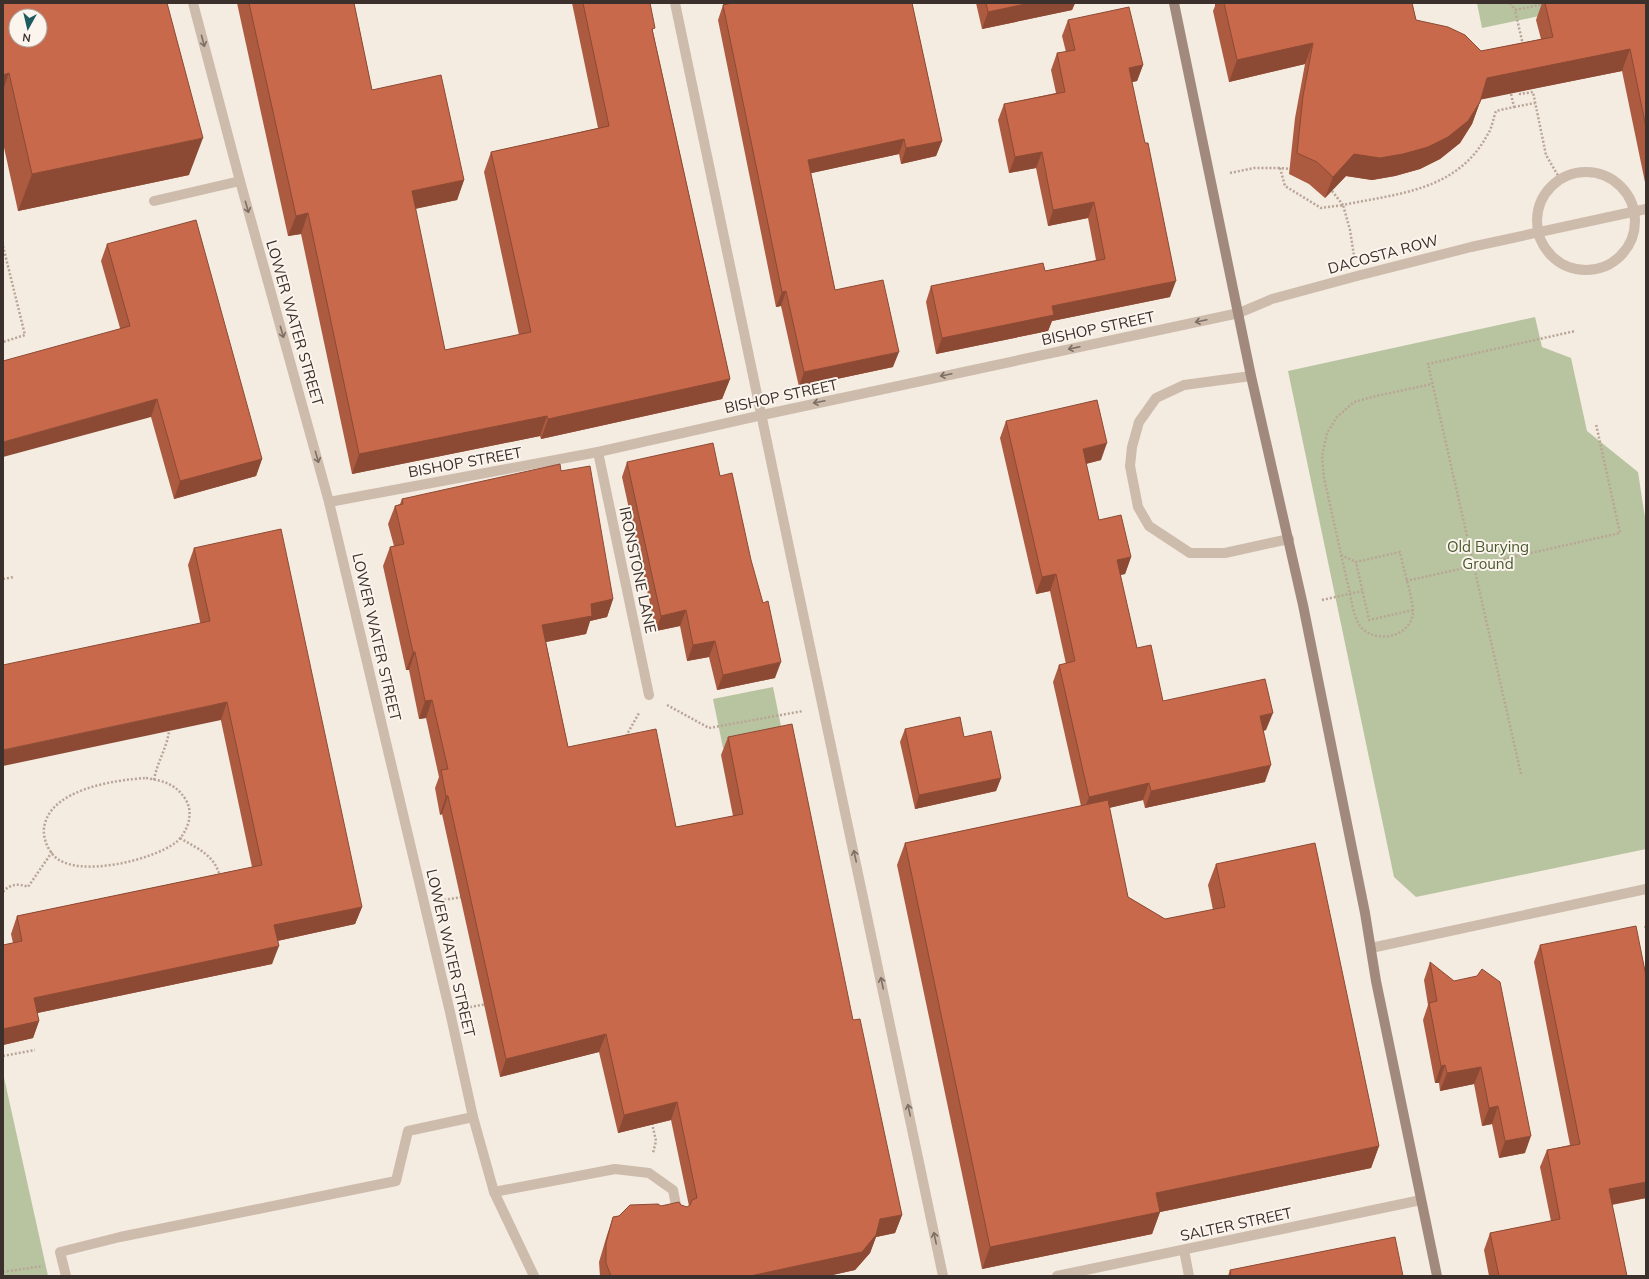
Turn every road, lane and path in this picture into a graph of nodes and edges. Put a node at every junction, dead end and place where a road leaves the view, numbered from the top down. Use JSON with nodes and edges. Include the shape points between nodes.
{"nodes":[{"id":1,"x":193,"y":3,"type":"edge"},
{"id":2,"x":674,"y":3,"type":"edge"},
{"id":3,"x":1174,"y":3,"type":"edge"},
{"id":4,"x":1510,"y":3,"type":"edge"},
{"id":5,"x":1549,"y":3,"type":"edge"},
{"id":6,"x":1515,"y":10,"type":"junction"},
{"id":7,"x":1524,"y":52,"type":"edge"},
{"id":8,"x":1518,"y":84,"type":"edge"},
{"id":9,"x":1511,"y":94,"type":"edge"},
{"id":10,"x":1535,"y":103,"type":"junction"},
{"id":11,"x":1514,"y":107,"type":"junction"},
{"id":12,"x":1280,"y":168,"type":"junction"},
{"id":13,"x":1292,"y":169,"type":"dead end"},
{"id":14,"x":1210,"y":178,"type":"junction"},
{"id":15,"x":1560,"y":179,"type":"junction"},
{"id":16,"x":240,"y":181,"type":"junction"},
{"id":17,"x":1332,"y":191,"type":"edge"},
{"id":18,"x":154,"y":201,"type":"edge"},
{"id":19,"x":1343,"y":205,"type":"junction"},
{"id":20,"x":1646,"y":209,"type":"edge"},
{"id":21,"x":1635,"y":211,"type":"junction"},
{"id":22,"x":1538,"y":233,"type":"junction"},
{"id":23,"x":3,"y":246,"type":"edge"},
{"id":24,"x":1357,"y":276,"type":"junction"},
{"id":25,"x":1239,"y":313,"type":"junction"},
{"id":26,"x":1575,"y":331,"type":"dead end"},
{"id":27,"x":3,"y":342,"type":"edge"},
{"id":28,"x":1251,"y":376,"type":"junction"},
{"id":29,"x":1432,"y":384,"type":"junction"},
{"id":30,"x":760,"y":416,"type":"junction"},
{"id":31,"x":1596,"y":424,"type":"dead end"},
{"id":32,"x":598,"y":452,"type":"junction"},
{"id":33,"x":329,"y":502,"type":"junction"},
{"id":34,"x":1289,"y":539,"type":"junction"},
{"id":35,"x":1341,"y":555,"type":"junction"},
{"id":36,"x":1356,"y":562,"type":"junction"},
{"id":37,"x":1474,"y":565,"type":"junction"},
{"id":38,"x":14,"y":577,"type":"dead end"},
{"id":39,"x":3,"y":579,"type":"edge"},
{"id":40,"x":1406,"y":581,"type":"junction"},
{"id":41,"x":1362,"y":591,"type":"junction"},
{"id":42,"x":1350,"y":594,"type":"junction"},
{"id":43,"x":1302,"y":605,"type":"junction"},
{"id":44,"x":1413,"y":610,"type":"junction"},
{"id":45,"x":649,"y":695,"type":"junction"},
{"id":46,"x":823,"y":707,"type":"junction"},
{"id":47,"x":169,"y":731,"type":"edge"},
{"id":48,"x":624,"y":740,"type":"edge"},
{"id":49,"x":1521,"y":774,"type":"dead end"},
{"id":50,"x":154,"y":780,"type":"junction"},
{"id":51,"x":180,"y":838,"type":"junction"},
{"id":52,"x":52,"y":852,"type":"junction"},
{"id":53,"x":222,"y":884,"type":"edge"},
{"id":54,"x":1646,"y":889,"type":"edge"},
{"id":55,"x":3,"y":892,"type":"edge"},
{"id":56,"x":470,"y":895,"type":"edge"},
{"id":57,"x":424,"y":905,"type":"junction"},
{"id":58,"x":1371,"y":948,"type":"junction"},
{"id":59,"x":488,"y":1003,"type":"edge"},
{"id":60,"x":450,"y":1012,"type":"junction"},
{"id":61,"x":35,"y":1050,"type":"edge"},
{"id":62,"x":3,"y":1056,"type":"edge"},
{"id":63,"x":473,"y":1116,"type":"junction"},
{"id":64,"x":651,"y":1119,"type":"edge"},
{"id":65,"x":649,"y":1173,"type":"junction"},
{"id":66,"x":494,"y":1192,"type":"junction"},
{"id":67,"x":1421,"y":1200,"type":"junction"},
{"id":68,"x":679,"y":1219,"type":"edge"},
{"id":69,"x":1184,"y":1250,"type":"junction"},
{"id":70,"x":46,"y":1266,"type":"dead end"},
{"id":71,"x":3,"y":1272,"type":"edge"},
{"id":72,"x":66,"y":1276,"type":"edge"},
{"id":73,"x":534,"y":1276,"type":"edge"},
{"id":74,"x":943,"y":1276,"type":"edge"},
{"id":75,"x":1057,"y":1276,"type":"edge"},
{"id":76,"x":1189,"y":1276,"type":"edge"},
{"id":77,"x":1437,"y":1276,"type":"edge"}],
"edges":[{"from":1,"to":16,"type":"street","name":"LOWER WATER STREET","one_way":true},
{"from":2,"to":30,"type":"street"},
{"from":3,"to":14,"type":"main road"},
{"from":4,"to":6,"type":"path"},
{"from":5,"to":6,"type":"path"},
{"from":6,"to":7,"type":"path"},
{"from":8,"to":10,"type":"path","via":[[1520,94],[1533,92]]},
{"from":9,"to":11,"type":"path"},
{"from":10,"to":11,"type":"path"},
{"from":10,"to":15,"type":"path","via":[[1546,155]]},
{"from":11,"to":19,"type":"path","via":[[1496,111],[1489,134],[1472,159],[1454,174],[1426,187]]},
{"from":12,"to":13,"type":"path"},
{"from":12,"to":14,"type":"path","via":[[1254,168]]},
{"from":12,"to":19,"type":"path","via":[[1285,186],[1321,208]]},
{"from":14,"to":25,"type":"main road"},
{"from":15,"to":21,"type":"street","via":[[1575,173],[1591,172],[1606,176],[1619,184],[1629,196]]},
{"from":15,"to":22,"type":"street","via":[[1548,189],[1540,203]]},
{"from":16,"to":18,"type":"street"},
{"from":16,"to":33,"type":"street","name":"LOWER WATER STREET","one_way":true},
{"from":17,"to":19,"type":"path"},
{"from":19,"to":24,"type":"path","via":[[1350,230]]},
{"from":20,"to":21,"type":"street"},
{"from":21,"to":22,"type":"street","name":"DACOSTA ROW"},
{"from":21,"to":22,"type":"street","via":[[1636,226],[1632,241],[1624,254],[1612,264],[1598,269],[1583,271],[1555,260],[1545,248]]},
{"from":22,"to":24,"type":"street","name":"DACOSTA ROW"},
{"from":23,"to":27,"type":"path","via":[[25,335]]},
{"from":24,"to":25,"type":"street","name":"DACOSTA ROW","via":[[1272,299]]},
{"from":25,"to":28,"type":"main road"},
{"from":25,"to":30,"type":"street","name":"BISHOP STREET","one_way":true},
{"from":26,"to":29,"type":"path","via":[[1428,364]]},
{"from":28,"to":34,"type":"main road"},
{"from":28,"to":34,"type":"street","via":[[1184,385],[1156,398],[1140,422],[1132,447],[1130,466],[1138,507],[1149,526],[1190,553],[1225,553]]},
{"from":29,"to":35,"type":"path","via":[[1354,402],[1337,417],[1327,432],[1322,456],[1324,478]]},
{"from":29,"to":37,"type":"path"},
{"from":30,"to":32,"type":"street","name":"BISHOP STREET"},
{"from":30,"to":46,"type":"street"},
{"from":31,"to":37,"type":"path","via":[[1620,532]]},
{"from":32,"to":33,"type":"street","name":"BISHOP STREET"},
{"from":32,"to":45,"type":"street","name":"IRONSTONE LANE"},
{"from":33,"to":57,"type":"street","name":"LOWER WATER STREET"},
{"from":34,"to":43,"type":"main road"},
{"from":35,"to":36,"type":"path"},
{"from":35,"to":42,"type":"path"},
{"from":36,"to":40,"type":"path","via":[[1400,552]]},
{"from":36,"to":41,"type":"path"},
{"from":37,"to":40,"type":"path"},
{"from":37,"to":49,"type":"path"},
{"from":38,"to":39,"type":"path"},
{"from":40,"to":44,"type":"path"},
{"from":41,"to":42,"type":"path"},
{"from":41,"to":44,"type":"path","via":[[1369,620]]},
{"from":42,"to":43,"type":"path"},
{"from":42,"to":44,"type":"path","via":[[1354,612],[1361,626],[1370,634],[1384,637],[1398,635],[1409,624]]},
{"from":43,"to":58,"type":"main road"},
{"from":45,"to":46,"type":"path","via":[[709,728]]},
{"from":45,"to":48,"type":"path"},
{"from":74,"to":46,"type":"street","one_way":true},
{"from":47,"to":50,"type":"path"},
{"from":50,"to":51,"type":"path","via":[[171,784],[187,802],[190,810],[188,823]]},
{"from":50,"to":52,"type":"path","via":[[129,779],[106,782],[87,788],[65,800],[50,812],[45,824],[44,836]]},
{"from":51,"to":52,"type":"path","via":[[163,851],[116,865],[91,866],[67,863]]},
{"from":51,"to":53,"type":"path","via":[[210,857],[217,866]]},
{"from":52,"to":55,"type":"path","via":[[28,887],[15,884]]},
{"from":54,"to":58,"type":"street"},
{"from":56,"to":57,"type":"path"},
{"from":57,"to":60,"type":"street","name":"LOWER WATER STREET"},
{"from":58,"to":67,"type":"main road"},
{"from":59,"to":60,"type":"path"},
{"from":60,"to":63,"type":"street","name":"LOWER WATER STREET"},
{"from":61,"to":62,"type":"path"},
{"from":63,"to":66,"type":"street","name":"LOWER WATER STREET"},
{"from":63,"to":72,"type":"street","via":[[408,1131],[396,1181],[120,1237],[60,1252]]},
{"from":64,"to":65,"type":"path","via":[[656,1141]]},
{"from":65,"to":66,"type":"street","via":[[615,1169]]},
{"from":65,"to":68,"type":"street","via":[[673,1190]]},
{"from":66,"to":73,"type":"street","name":"LOWER WATER STREET"},
{"from":67,"to":69,"type":"street","name":"SALTER STREET"},
{"from":67,"to":77,"type":"main road"},
{"from":69,"to":75,"type":"street","name":"SALTER STREET"},
{"from":69,"to":76,"type":"street"},
{"from":70,"to":71,"type":"path"}]}
